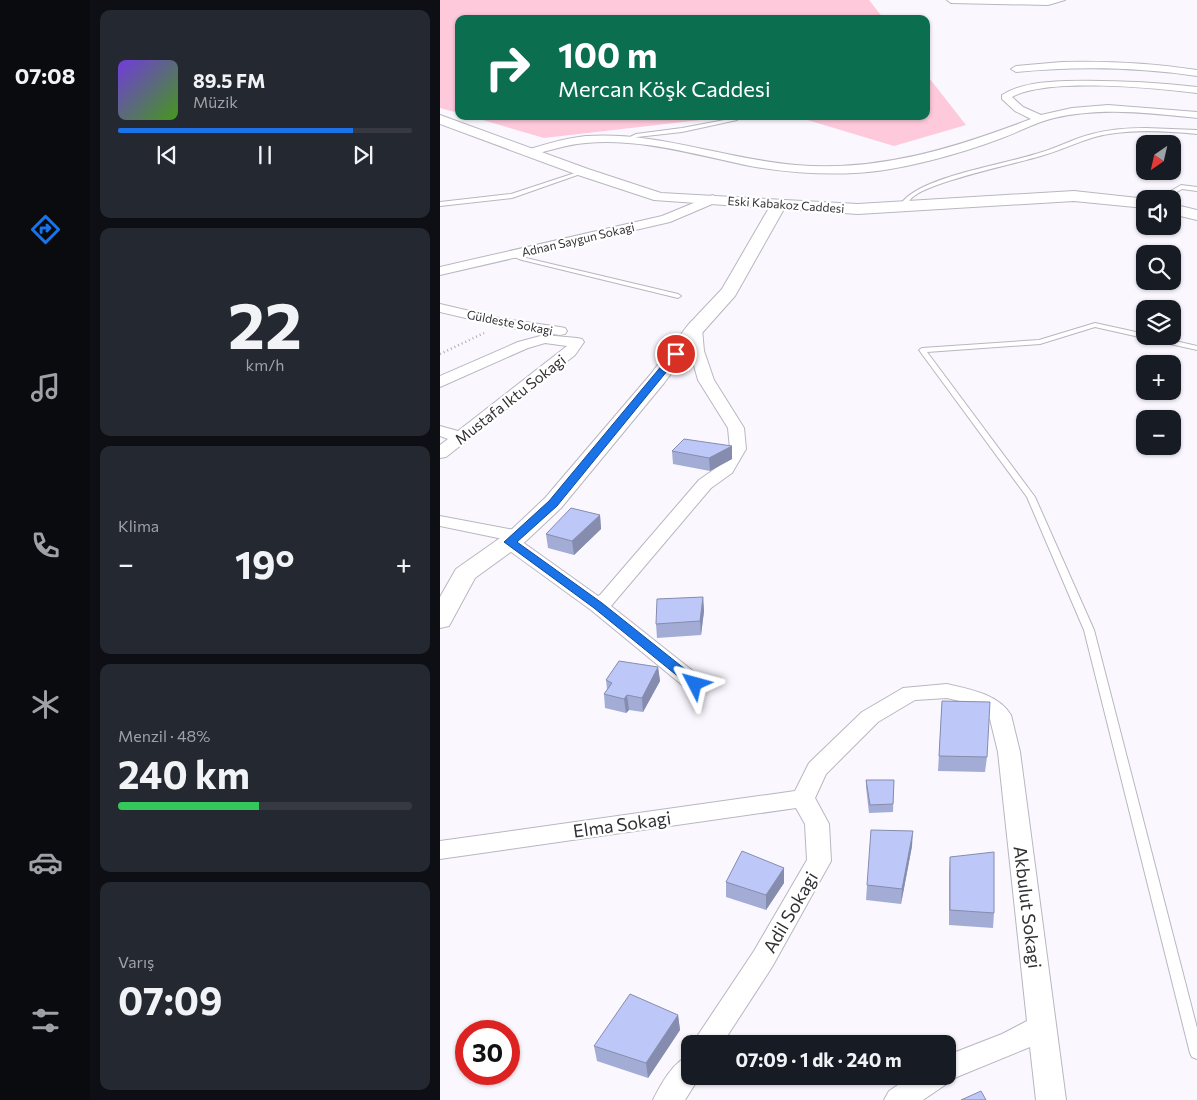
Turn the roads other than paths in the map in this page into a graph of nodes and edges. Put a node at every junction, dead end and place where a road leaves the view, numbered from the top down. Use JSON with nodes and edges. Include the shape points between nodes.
{"nodes":[{"id":1,"x":951,"y":0,"type":"edge"},
{"id":2,"x":1061,"y":0,"type":"edge"},
{"id":3,"x":1016,"y":68,"type":"dead end"},
{"id":4,"x":1176,"y":70,"type":"junction"},
{"id":5,"x":1197,"y":73,"type":"edge"},
{"id":6,"x":1193,"y":90,"type":"edge"},
{"id":7,"x":1197,"y":115,"type":"edge"},
{"id":8,"x":1040,"y":119,"type":"junction"},
{"id":9,"x":730,"y":120,"type":"edge"},
{"id":10,"x":442,"y":121,"type":"edge"},
{"id":11,"x":1197,"y":132,"type":"edge"},
{"id":12,"x":629,"y":139,"type":"junction"},
{"id":13,"x":530,"y":152,"type":"junction"},
{"id":14,"x":583,"y":172,"type":"junction"},
{"id":15,"x":1197,"y":189,"type":"edge"},
{"id":16,"x":1176,"y":190,"type":"edge"},
{"id":17,"x":713,"y":199,"type":"junction"},
{"id":18,"x":1136,"y":202,"type":"edge"},
{"id":19,"x":440,"y":204,"type":"edge"},
{"id":20,"x":779,"y":204,"type":"junction"},
{"id":21,"x":906,"y":206,"type":"junction"},
{"id":22,"x":1181,"y":211,"type":"edge"},
{"id":23,"x":1197,"y":215,"type":"edge"},
{"id":24,"x":510,"y":254,"type":"junction"},
{"id":25,"x":440,"y":271,"type":"edge"},
{"id":26,"x":678,"y":296,"type":"dead end"},
{"id":27,"x":440,"y":308,"type":"edge"},
{"id":28,"x":466,"y":314,"type":"junction"},
{"id":29,"x":440,"y":324,"type":"edge"},
{"id":30,"x":695,"y":329,"type":"junction"},
{"id":31,"x":577,"y":342,"type":"junction"},
{"id":32,"x":1197,"y":348,"type":"edge"},
{"id":33,"x":440,"y":382,"type":"edge"},
{"id":34,"x":440,"y":431,"type":"edge"},
{"id":35,"x":461,"y":437,"type":"junction"},
{"id":36,"x":440,"y":453,"type":"edge"},
{"id":37,"x":440,"y":521,"type":"edge"},
{"id":38,"x":514,"y":539,"type":"junction"},
{"id":39,"x":598,"y":606,"type":"junction"},
{"id":40,"x":440,"y":620,"type":"edge"},
{"id":41,"x":695,"y":684,"type":"dead end"},
{"id":42,"x":976,"y":698,"type":"joint"},
{"id":43,"x":816,"y":769,"type":"joint"},
{"id":44,"x":803,"y":798,"type":"junction"},
{"id":45,"x":440,"y":850,"type":"edge"},
{"id":46,"x":1040,"y":1027,"type":"junction"},
{"id":47,"x":712,"y":1035,"type":"edge"},
{"id":48,"x":1197,"y":1054,"type":"edge"},
{"id":49,"x":956,"y":1065,"type":"edge"},
{"id":50,"x":681,"y":1081,"type":"edge"},
{"id":51,"x":922,"y":1085,"type":"edge"},
{"id":52,"x":668,"y":1100,"type":"edge"},
{"id":53,"x":899,"y":1100,"type":"edge"},
{"id":54,"x":1051,"y":1100,"type":"edge"}],
"edges":[{"from":1,"to":2,"type":"street"},
{"from":3,"to":4,"type":"street","via":[[1105,64]]},
{"from":4,"to":5,"type":"street"},
{"from":4,"to":6,"type":"street","via":[[1196,82]]},
{"from":6,"to":8,"type":"street","via":[[1079,84],[1026,87],[1007,95],[1019,109]]},
{"from":7,"to":8,"type":"street","via":[[1106,108]]},
{"from":8,"to":12,"type":"street","via":[[997,136],[900,165],[845,170],[764,165]]},
{"from":9,"to":12,"type":"lane"},
{"from":10,"to":13,"type":"street","name":"Eski Kabakoz Caddesi"},
{"from":11,"to":21,"type":"lane","via":[[1127,131],[1093,136],[1049,153],[956,178],[912,195]]},
{"from":12,"to":13,"type":"street","via":[[572,141]]},
{"from":13,"to":14,"type":"street","name":"Eski Kabakoz Caddesi"},
{"from":14,"to":17,"type":"street","name":"Eski Kabakoz Caddesi","via":[[659,197]]},
{"from":14,"to":19,"type":"lane","via":[[512,196]]},
{"from":15,"to":16,"type":"lane","via":[[1181,187]]},
{"from":17,"to":20,"type":"street","name":"Eski Kabakoz Caddesi"},
{"from":17,"to":24,"type":"street","name":"Adnan Saygun Sokagi","via":[[666,219]]},
{"from":18,"to":21,"type":"street","name":"Eski Kabakoz Caddesi","via":[[1074,196]]},
{"from":20,"to":21,"type":"street","name":"Eski Kabakoz Caddesi","via":[[858,209]]},
{"from":20,"to":30,"type":"street","via":[[729,292]]},
{"from":22,"to":23,"type":"street"},
{"from":24,"to":25,"type":"street","name":"Adnan Saygun Sokagi"},
{"from":24,"to":26,"type":"lane"},
{"from":27,"to":28,"type":"street","name":"Güldeste Sokagi"},
{"from":28,"to":29,"type":"street"},
{"from":28,"to":31,"type":"street","name":"Güldeste Sokagi","via":[[563,332]]},
{"from":30,"to":38,"type":"street","via":[[553,503]]},
{"from":30,"to":39,"type":"street","via":[[706,380],[736,428],[738,449],[726,469],[705,484]]},
{"from":31,"to":33,"type":"street","via":[[544,339],[523,345]]},
{"from":31,"to":35,"type":"street","name":"Mustafa Iktu Sokagi","via":[[570,352]]},
{"from":32,"to":48,"type":"lane","via":[[1095,325],[1040,342],[922,350],[1030,497],[1089,630]]},
{"from":34,"to":35,"type":"street"},
{"from":35,"to":36,"type":"street","name":"Mustafa Iktu Sokagi"},
{"from":37,"to":38,"type":"street"},
{"from":38,"to":39,"type":"street"},
{"from":38,"to":40,"type":"street","via":[[465,574]]},
{"from":39,"to":41,"type":"street"},
{"from":42,"to":43,"type":"street","via":[[947,691],[911,693],[870,717]]},
{"from":42,"to":46,"type":"street","name":"Akbulut Sokagi","via":[[1000,716],[1009,752]]},
{"from":43,"to":44,"type":"street"},
{"from":44,"to":45,"type":"street","name":"Elma Sokagi"},
{"from":44,"to":47,"type":"street","name":"Adil Sokagi","via":[[817,824],[819,861],[763,959]]},
{"from":46,"to":49,"type":"street","via":[[1010,1044]]},
{"from":46,"to":54,"type":"street","name":"Akbulut Sokagi"},
{"from":50,"to":52,"type":"street"},
{"from":51,"to":53,"type":"street"}]}
